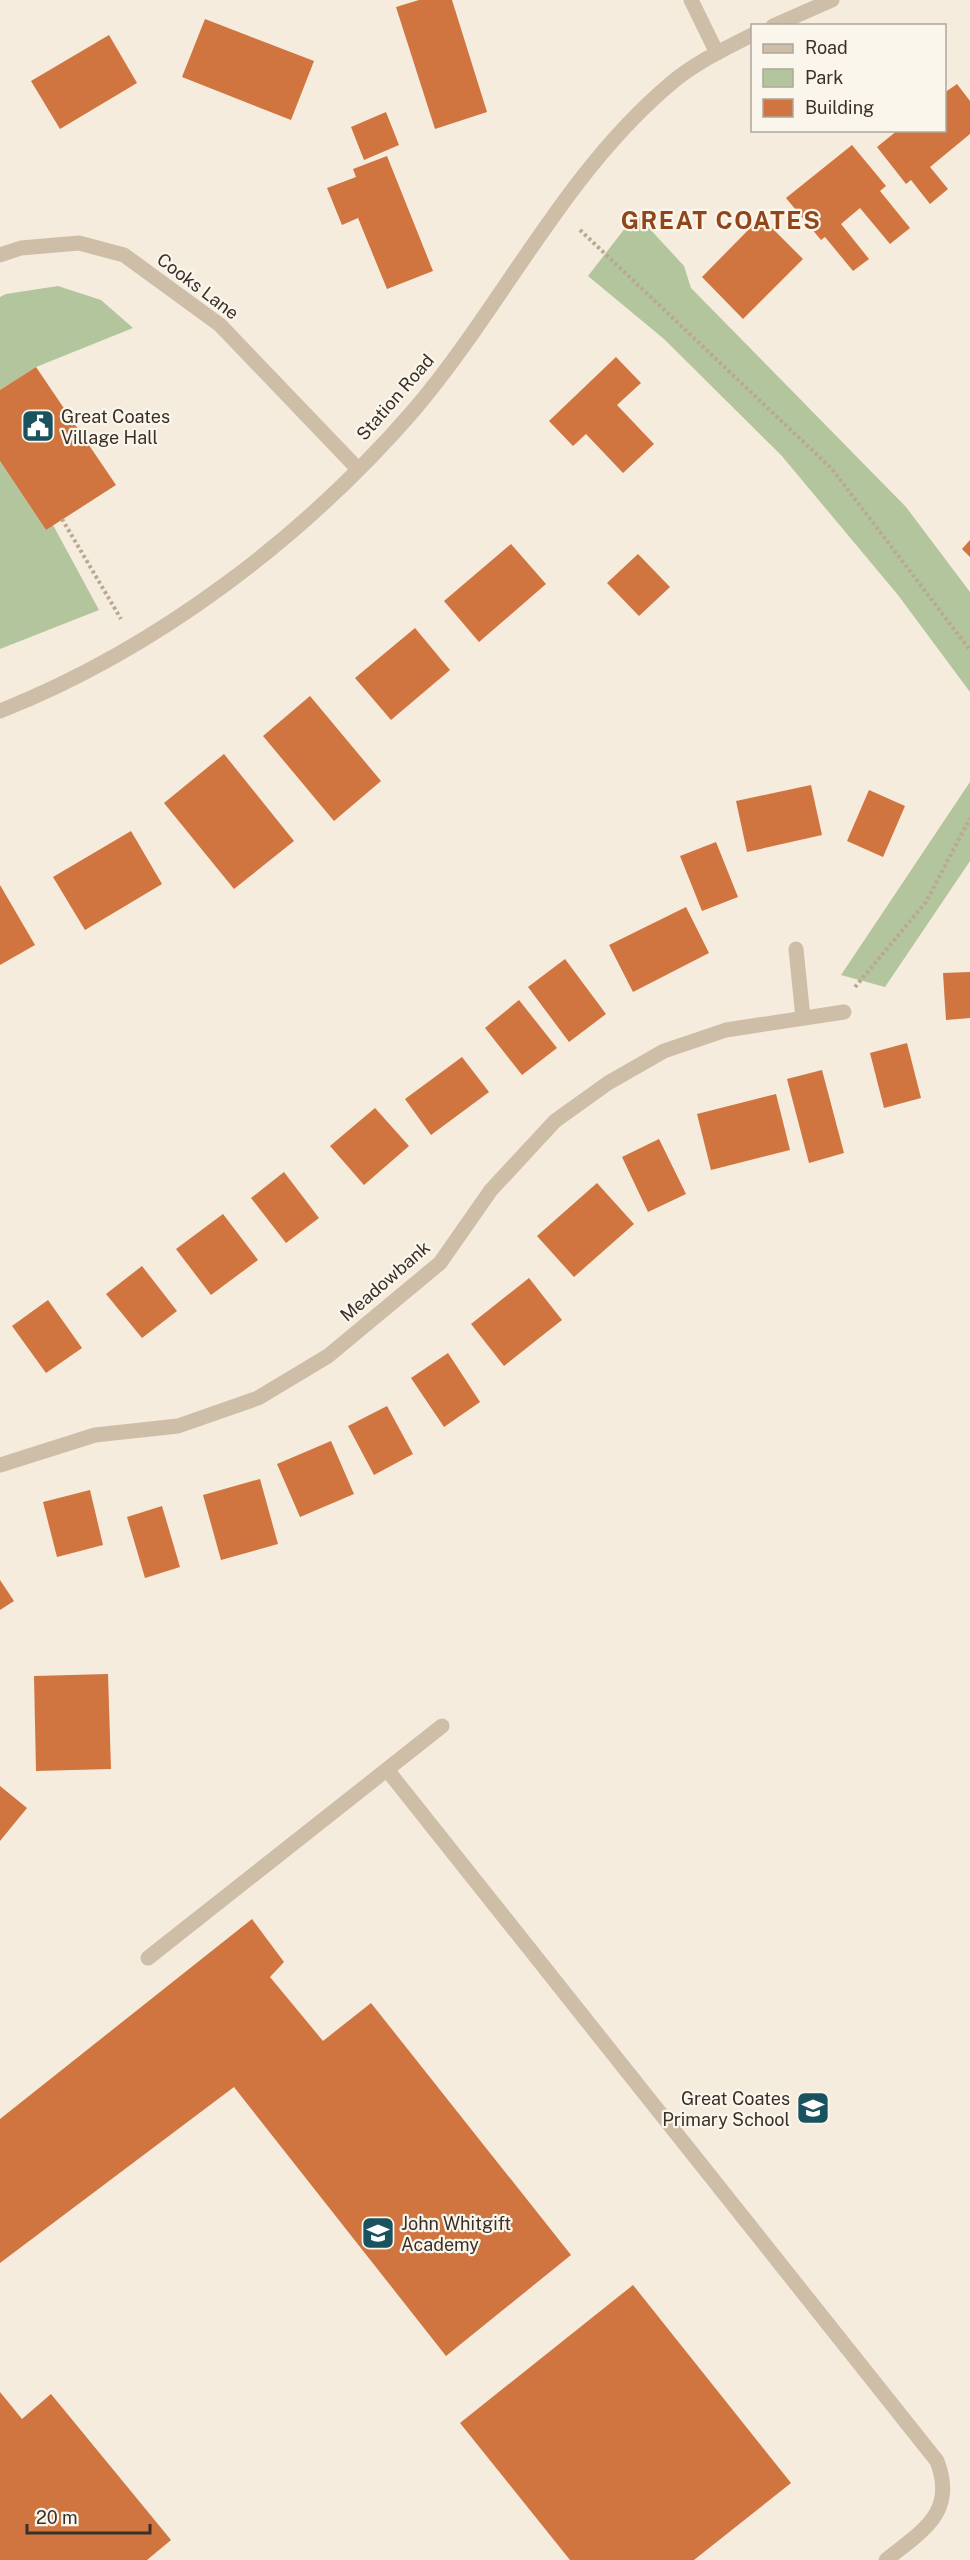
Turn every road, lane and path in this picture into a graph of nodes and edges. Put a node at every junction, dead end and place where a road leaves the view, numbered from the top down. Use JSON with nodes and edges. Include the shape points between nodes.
{"nodes":[{"id":1,"x":691,"y":0,"type":"edge"},
{"id":2,"x":832,"y":0,"type":"edge"},
{"id":3,"x":778,"y":24,"type":"edge"},
{"id":4,"x":751,"y":36,"type":"edge"},
{"id":5,"x":717,"y":53,"type":"junction"},
{"id":6,"x":559,"y":211,"type":"junction"},
{"id":7,"x":0,"y":255,"type":"edge"},
{"id":8,"x":357,"y":469,"type":"junction"},
{"id":9,"x":62,"y":519,"type":"dead end"},
{"id":10,"x":136,"y":643,"type":"junction"},
{"id":11,"x":970,"y":650,"type":"edge"},
{"id":12,"x":0,"y":711,"type":"edge"},
{"id":13,"x":970,"y":818,"type":"edge"},
{"id":14,"x":796,"y":949,"type":"dead end"},
{"id":15,"x":853,"y":989,"type":"dead end"},
{"id":16,"x":844,"y":1012,"type":"dead end"},
{"id":17,"x":803,"y":1018,"type":"junction"},
{"id":18,"x":0,"y":1465,"type":"edge"},
{"id":19,"x":442,"y":1726,"type":"dead end"},
{"id":20,"x":388,"y":1771,"type":"junction"},
{"id":21,"x":148,"y":1958,"type":"dead end"},
{"id":22,"x":886,"y":2560,"type":"edge"}],
"edges":[{"from":1,"to":5,"type":"street"},
{"from":2,"to":3,"type":"street"},
{"from":4,"to":5,"type":"street","name":"Station Road"},
{"from":5,"to":6,"type":"street","name":"Station Road","via":[[670,84],[626,125]]},
{"from":6,"to":8,"type":"street","name":"Station Road","via":[[414,410]]},
{"from":6,"to":11,"type":"path","via":[[832,470]]},
{"from":7,"to":8,"type":"street","name":"Cooks Lane","via":[[21,248],[79,243],[124,255],[220,325]]},
{"from":8,"to":10,"type":"street","name":"Station Road","via":[[292,531],[230,581]]},
{"from":9,"to":10,"type":"path"},
{"from":10,"to":12,"type":"street","name":"Station Road","via":[[79,675]]},
{"from":13,"to":15,"type":"path","via":[[926,902]]},
{"from":14,"to":17,"type":"street"},
{"from":16,"to":17,"type":"street","name":"Meadowbank"},
{"from":17,"to":18,"type":"street","name":"Meadowbank","via":[[726,1030],[664,1051],[608,1083],[555,1121],[491,1190],[440,1263],[328,1356],[258,1398],[178,1426],[95,1435]]},
{"from":19,"to":20,"type":"street"},
{"from":20,"to":21,"type":"street"},
{"from":20,"to":22,"type":"street","via":[[937,2461],[944,2487],[942,2505],[922,2531]]}]}
